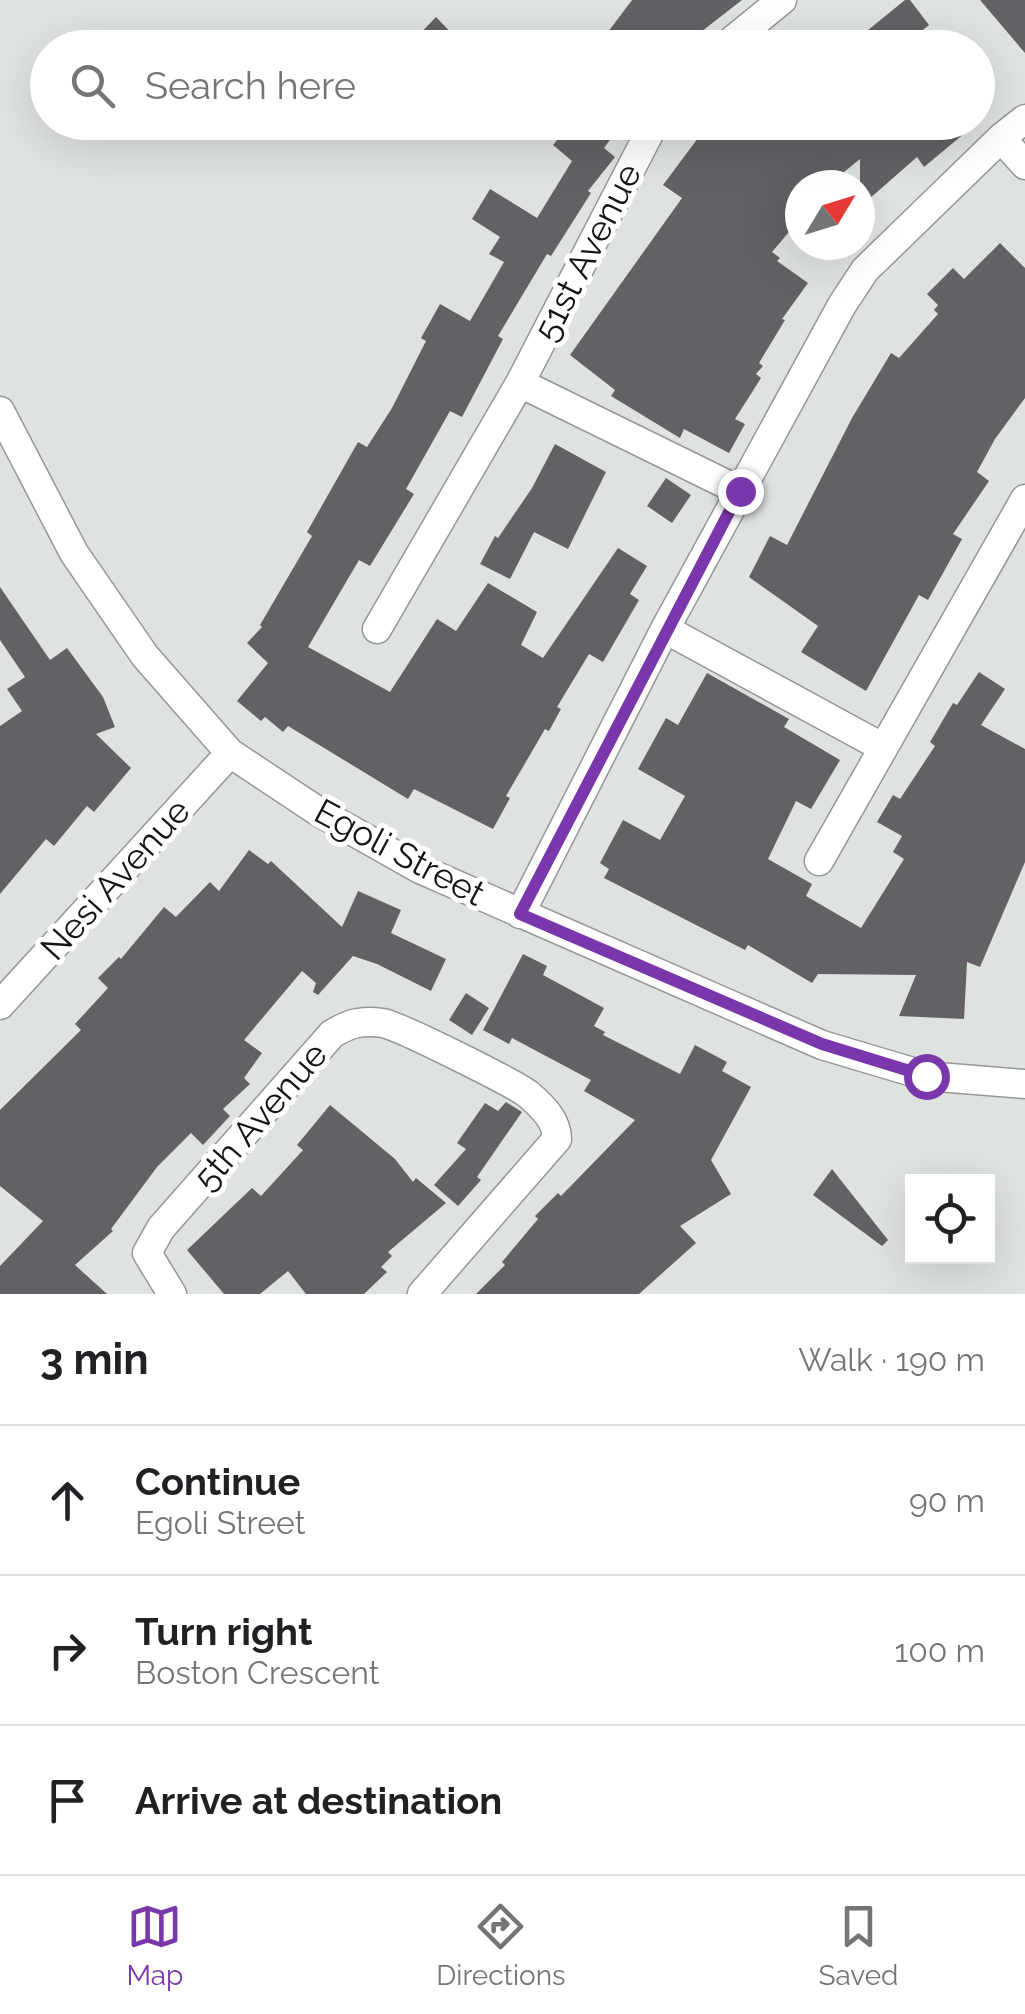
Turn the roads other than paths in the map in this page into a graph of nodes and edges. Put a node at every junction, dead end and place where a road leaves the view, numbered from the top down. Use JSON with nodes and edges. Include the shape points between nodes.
{"nodes":[{"id":1,"x":782,"y":0,"type":"edge"},
{"id":2,"x":745,"y":30,"type":"edge"},
{"id":3,"x":1025,"y":118,"type":"edge"},
{"id":4,"x":1000,"y":138,"type":"junction"},
{"id":5,"x":646,"y":140,"type":"edge"},
{"id":6,"x":1025,"y":165,"type":"edge"},
{"id":7,"x":520,"y":383,"type":"junction"},
{"id":8,"x":0,"y":411,"type":"edge"},
{"id":9,"x":740,"y":491,"type":"junction"},
{"id":10,"x":1025,"y":500,"type":"edge"},
{"id":11,"x":377,"y":629,"type":"dead end"},
{"id":12,"x":665,"y":629,"type":"junction"},
{"id":13,"x":882,"y":747,"type":"junction"},
{"id":14,"x":230,"y":753,"type":"junction"},
{"id":15,"x":819,"y":861,"type":"dead end"},
{"id":16,"x":520,"y":914,"type":"junction"},
{"id":17,"x":0,"y":1005,"type":"edge"},
{"id":18,"x":1025,"y":1084,"type":"edge"},
{"id":19,"x":172,"y":1294,"type":"edge"},
{"id":20,"x":422,"y":1294,"type":"edge"}],
"edges":[{"from":1,"to":2,"type":"street"},
{"from":3,"to":4,"type":"street"},
{"from":4,"to":6,"type":"street"},
{"from":4,"to":9,"type":"street","via":[[866,270]]},
{"from":5,"to":7,"type":"street","name":"51st Avenue"},
{"from":7,"to":9,"type":"street","name":"51st Avenue"},
{"from":7,"to":11,"type":"street","name":"51st Avenue"},
{"from":8,"to":14,"type":"street","name":"Egoli Street","via":[[74,553],[144,656]]},
{"from":9,"to":12,"type":"street"},
{"from":10,"to":13,"type":"street"},
{"from":12,"to":13,"type":"street"},
{"from":12,"to":16,"type":"street"},
{"from":13,"to":15,"type":"street"},
{"from":14,"to":16,"type":"street","name":"Egoli Street","via":[[420,869]]},
{"from":14,"to":17,"type":"street","name":"Nesi Avenue"},
{"from":16,"to":18,"type":"street","name":"Egoli Street","via":[[822,1044],[926,1076]]},
{"from":19,"to":20,"type":"street","name":"5th Avenue","via":[[147,1254],[161,1228],[332,1034],[354,1021],[388,1024],[527,1093],[557,1130],[557,1139]]}]}
